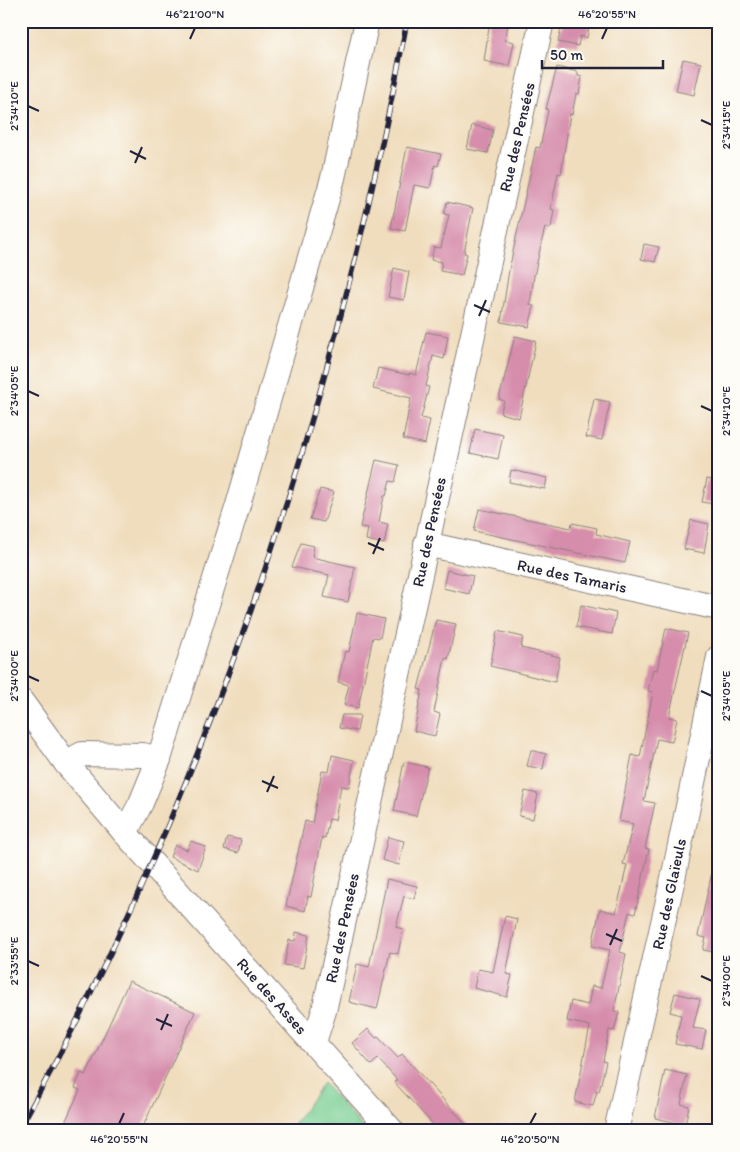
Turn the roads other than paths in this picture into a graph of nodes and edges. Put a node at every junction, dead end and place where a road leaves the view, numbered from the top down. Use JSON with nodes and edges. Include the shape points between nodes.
{"nodes":[{"id":1,"x":367,"y":21,"type":"edge"},
{"id":2,"x":542,"y":21,"type":"edge"},
{"id":3,"x":426,"y":544,"type":"junction"},
{"id":4,"x":719,"y":608,"type":"edge"},
{"id":5,"x":719,"y":656,"type":"edge"},
{"id":6,"x":21,"y":701,"type":"edge"},
{"id":7,"x":714,"y":701,"type":"edge"},
{"id":8,"x":159,"y":759,"type":"junction"},
{"id":9,"x":66,"y":764,"type":"junction"},
{"id":10,"x":126,"y":833,"type":"junction"},
{"id":11,"x":314,"y":1042,"type":"junction"},
{"id":12,"x":392,"y":1131,"type":"edge"},
{"id":13,"x":616,"y":1131,"type":"edge"}],
"edges":[{"from":1,"to":8,"type":"street","via":[[330,187],[238,505]]},
{"from":2,"to":3,"type":"street","name":"Rue des Pensées"},
{"from":3,"to":4,"type":"street","name":"Rue des Tamaris"},
{"from":3,"to":11,"type":"street","name":"Rue des Pensées","via":[[324,1011]]},
{"from":5,"to":7,"type":"street","name":"Rue des Glaïeuls"},
{"from":6,"to":9,"type":"street","name":"Rue des Asses"},
{"from":7,"to":13,"type":"street","name":"Rue des Glaïeuls"},
{"from":8,"to":9,"type":"street","via":[[143,755],[82,754]]},
{"from":8,"to":10,"type":"street"},
{"from":9,"to":10,"type":"street","name":"Rue des Asses"},
{"from":10,"to":11,"type":"street","name":"Rue des Asses"},
{"from":11,"to":12,"type":"street","name":"Rue des Asses"}]}
